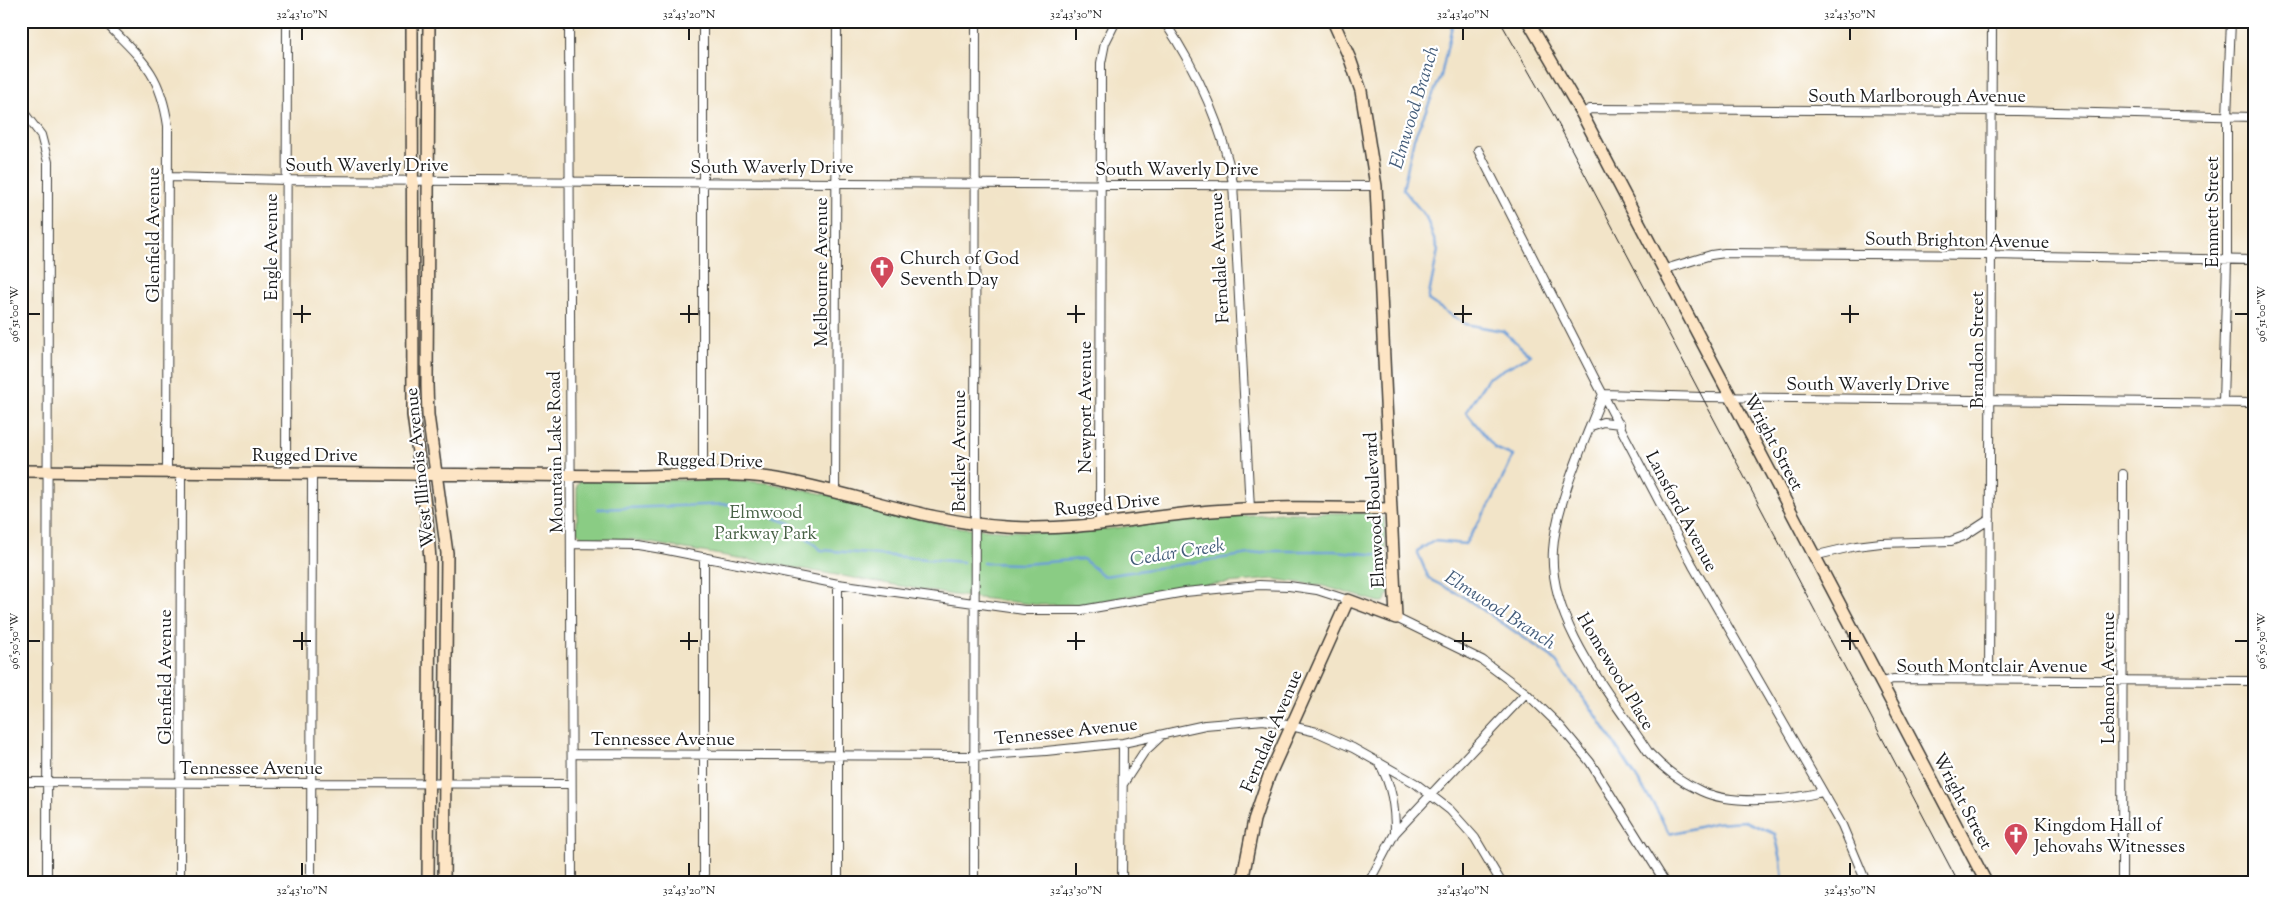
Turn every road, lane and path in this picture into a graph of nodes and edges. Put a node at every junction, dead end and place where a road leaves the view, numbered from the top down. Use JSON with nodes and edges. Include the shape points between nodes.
{"nodes":[{"id":1,"x":104,"y":21,"type":"edge"},
{"id":2,"x":287,"y":21,"type":"edge"},
{"id":3,"x":569,"y":21,"type":"edge"},
{"id":4,"x":703,"y":21,"type":"edge"},
{"id":5,"x":838,"y":21,"type":"edge"},
{"id":6,"x":976,"y":21,"type":"edge"},
{"id":7,"x":1116,"y":21,"type":"edge"},
{"id":8,"x":1164,"y":21,"type":"edge"},
{"id":9,"x":1333,"y":21,"type":"edge"},
{"id":10,"x":1528,"y":21,"type":"edge"},
{"id":11,"x":1992,"y":21,"type":"edge"},
{"id":12,"x":2231,"y":21,"type":"edge"},
{"id":13,"x":412,"y":24,"type":"edge"},
{"id":14,"x":429,"y":24,"type":"edge"},
{"id":15,"x":21,"y":109,"type":"edge"},
{"id":16,"x":1992,"y":112,"type":"junction"},
{"id":17,"x":1582,"y":114,"type":"junction"},
{"id":18,"x":2227,"y":117,"type":"junction"},
{"id":19,"x":2254,"y":117,"type":"edge"},
{"id":20,"x":1478,"y":150,"type":"dead end"},
{"id":21,"x":169,"y":176,"type":"junction"},
{"id":22,"x":286,"y":180,"type":"junction"},
{"id":23,"x":412,"y":180,"type":"junction"},
{"id":24,"x":428,"y":180,"type":"junction"},
{"id":25,"x":568,"y":180,"type":"junction"},
{"id":26,"x":703,"y":181,"type":"junction"},
{"id":27,"x":837,"y":182,"type":"junction"},
{"id":28,"x":975,"y":183,"type":"junction"},
{"id":29,"x":1101,"y":184,"type":"junction"},
{"id":30,"x":1233,"y":184,"type":"junction"},
{"id":31,"x":1376,"y":186,"type":"junction"},
{"id":32,"x":1992,"y":255,"type":"junction"},
{"id":33,"x":2227,"y":260,"type":"junction"},
{"id":34,"x":2254,"y":260,"type":"edge"},
{"id":35,"x":1662,"y":270,"type":"junction"},
{"id":36,"x":412,"y":322,"type":"junction"},
{"id":37,"x":427,"y":322,"type":"junction"},
{"id":38,"x":1603,"y":394,"type":"junction"},
{"id":39,"x":1731,"y":398,"type":"junction"},
{"id":40,"x":1992,"y":400,"type":"junction"},
{"id":41,"x":2223,"y":402,"type":"junction"},
{"id":42,"x":2254,"y":403,"type":"edge"},
{"id":43,"x":1620,"y":424,"type":"junction"},
{"id":44,"x":1591,"y":426,"type":"junction"},
{"id":45,"x":21,"y":471,"type":"edge"},
{"id":46,"x":49,"y":471,"type":"junction"},
{"id":47,"x":167,"y":472,"type":"junction"},
{"id":48,"x":181,"y":472,"type":"junction"},
{"id":49,"x":286,"y":472,"type":"junction"},
{"id":50,"x":312,"y":472,"type":"junction"},
{"id":51,"x":421,"y":474,"type":"junction"},
{"id":52,"x":2123,"y":474,"type":"dead end"},
{"id":53,"x":437,"y":475,"type":"junction"},
{"id":54,"x":703,"y":475,"type":"junction"},
{"id":55,"x":570,"y":476,"type":"junction"},
{"id":56,"x":835,"y":493,"type":"junction"},
{"id":57,"x":1250,"y":509,"type":"junction"},
{"id":58,"x":1391,"y":509,"type":"junction"},
{"id":59,"x":1990,"y":518,"type":"junction"},
{"id":60,"x":974,"y":525,"type":"junction"},
{"id":61,"x":1100,"y":526,"type":"junction"},
{"id":62,"x":571,"y":544,"type":"junction"},
{"id":63,"x":1813,"y":556,"type":"junction"},
{"id":64,"x":704,"y":557,"type":"junction"},
{"id":65,"x":838,"y":584,"type":"junction"},
{"id":66,"x":1348,"y":600,"type":"junction"},
{"id":67,"x":974,"y":603,"type":"junction"},
{"id":68,"x":1396,"y":618,"type":"junction"},
{"id":69,"x":446,"y":629,"type":"junction"},
{"id":70,"x":430,"y":630,"type":"junction"},
{"id":71,"x":1989,"y":680,"type":"junction"},
{"id":72,"x":2122,"y":680,"type":"junction"},
{"id":73,"x":2254,"y":681,"type":"edge"},
{"id":74,"x":1880,"y":682,"type":"junction"},
{"id":75,"x":1526,"y":693,"type":"junction"},
{"id":76,"x":1292,"y":725,"type":"junction"},
{"id":77,"x":1162,"y":735,"type":"junction"},
{"id":78,"x":1123,"y":743,"type":"junction"},
{"id":79,"x":572,"y":754,"type":"junction"},
{"id":80,"x":704,"y":754,"type":"junction"},
{"id":81,"x":838,"y":755,"type":"junction"},
{"id":82,"x":974,"y":756,"type":"junction"},
{"id":83,"x":1379,"y":762,"type":"junction"},
{"id":84,"x":21,"y":782,"type":"edge"},
{"id":85,"x":46,"y":782,"type":"junction"},
{"id":86,"x":180,"y":783,"type":"junction"},
{"id":87,"x":311,"y":783,"type":"junction"},
{"id":88,"x":429,"y":784,"type":"junction"},
{"id":89,"x":445,"y":784,"type":"junction"},
{"id":90,"x":571,"y":784,"type":"junction"},
{"id":91,"x":1122,"y":785,"type":"junction"},
{"id":92,"x":1822,"y":792,"type":"junction"},
{"id":93,"x":1430,"y":794,"type":"junction"},
{"id":94,"x":1395,"y":833,"type":"junction"},
{"id":95,"x":1662,"y":879,"type":"edge"},
{"id":96,"x":47,"y":882,"type":"edge"},
{"id":97,"x":180,"y":882,"type":"edge"},
{"id":98,"x":311,"y":882,"type":"edge"},
{"id":99,"x":428,"y":882,"type":"edge"},
{"id":100,"x":444,"y":882,"type":"edge"},
{"id":101,"x":572,"y":882,"type":"edge"},
{"id":102,"x":704,"y":882,"type":"edge"},
{"id":103,"x":838,"y":882,"type":"edge"},
{"id":104,"x":974,"y":882,"type":"edge"},
{"id":105,"x":1122,"y":882,"type":"edge"},
{"id":106,"x":1242,"y":882,"type":"edge"},
{"id":107,"x":1370,"y":882,"type":"edge"},
{"id":108,"x":1501,"y":882,"type":"edge"},
{"id":109,"x":1866,"y":882,"type":"edge"},
{"id":110,"x":1986,"y":882,"type":"edge"},
{"id":111,"x":2122,"y":882,"type":"edge"}],
"edges":[{"from":1,"to":21,"type":"street","name":"Glenfield Avenue","via":[[139,56],[159,84],[168,126]]},
{"from":2,"to":22,"type":"street","name":"Engle Avenue"},
{"from":3,"to":25,"type":"street","name":"Mountain Lake Road"},
{"from":4,"to":26,"type":"street"},
{"from":5,"to":27,"type":"street","name":"Melbourne Avenue"},
{"from":6,"to":28,"type":"street","name":"Berkley Avenue"},
{"from":7,"to":29,"type":"street","name":"Newport Avenue","via":[[1105,44],[1101,63]]},
{"from":8,"to":30,"type":"street","name":"Ferndale Avenue","via":[[1210,103],[1223,138]]},
{"from":9,"to":31,"type":"street","name":"Elmwood Boulevard","via":[[1361,91]]},
{"from":10,"to":17,"type":"street","name":"Wright Street"},
{"from":11,"to":16,"type":"street","name":"Brandon Street"},
{"from":12,"to":18,"type":"street","name":"Emmett Street"},
{"from":13,"to":14,"type":"street"},
{"from":13,"to":23,"type":"street","name":"West Illinois Avenue"},
{"from":14,"to":24,"type":"street","name":"West Illinois Avenue"},
{"from":15,"to":46,"type":"street","via":[[41,136],[48,162]]},
{"from":16,"to":17,"type":"street","name":"South Marlborough Avenue","via":[[1590,109]]},
{"from":16,"to":18,"type":"street","name":"South Marlborough Avenue"},
{"from":16,"to":32,"type":"street","name":"Brandon Street"},
{"from":17,"to":35,"type":"street","name":"Wright Street"},
{"from":18,"to":19,"type":"street","name":"South Marlborough Avenue"},
{"from":18,"to":33,"type":"street","name":"Emmett Street"},
{"from":20,"to":38,"type":"street","name":"Lansford Avenue"},
{"from":21,"to":22,"type":"street","name":"South Waverly Drive"},
{"from":21,"to":47,"type":"street","name":"Glenfield Avenue"},
{"from":22,"to":23,"type":"street","name":"South Waverly Drive"},
{"from":22,"to":49,"type":"street","name":"Engle Avenue"},
{"from":23,"to":24,"type":"street","name":"South Waverly Drive"},
{"from":23,"to":36,"type":"street","name":"West Illinois Avenue"},
{"from":24,"to":25,"type":"street","name":"South Waverly Drive"},
{"from":24,"to":37,"type":"street","name":"West Illinois Avenue"},
{"from":25,"to":26,"type":"street","name":"South Waverly Drive"},
{"from":25,"to":55,"type":"street","name":"Mountain Lake Road"},
{"from":26,"to":27,"type":"street","name":"South Waverly Drive"},
{"from":26,"to":54,"type":"street"},
{"from":27,"to":28,"type":"street","name":"South Waverly Drive"},
{"from":27,"to":56,"type":"street","name":"Melbourne Avenue"},
{"from":28,"to":29,"type":"street","name":"South Waverly Drive"},
{"from":28,"to":60,"type":"street","name":"Berkley Avenue"},
{"from":29,"to":30,"type":"street","name":"South Waverly Drive"},
{"from":29,"to":61,"type":"street","name":"Newport Avenue"},
{"from":30,"to":31,"type":"street","name":"South Waverly Drive"},
{"from":30,"to":57,"type":"street","name":"Ferndale Avenue"},
{"from":31,"to":58,"type":"street","name":"Elmwood Boulevard"},
{"from":32,"to":33,"type":"street","name":"South Brighton Avenue"},
{"from":32,"to":35,"type":"street","name":"South Brighton Avenue","via":[[1725,253]]},
{"from":32,"to":40,"type":"street","name":"Brandon Street"},
{"from":33,"to":34,"type":"street","name":"South Brighton Avenue"},
{"from":33,"to":41,"type":"street","name":"Emmett Street"},
{"from":35,"to":39,"type":"street","name":"Wright Street"},
{"from":36,"to":37,"type":"street"},
{"from":36,"to":51,"type":"street","name":"West Illinois Avenue","via":[[413,416]]},
{"from":37,"to":53,"type":"street","name":"West Illinois Avenue","via":[[428,416]]},
{"from":38,"to":39,"type":"street","name":"South Waverly Drive"},
{"from":38,"to":43,"type":"street","name":"Lansford Avenue"},
{"from":38,"to":44,"type":"street","name":"Homewood Place"},
{"from":39,"to":40,"type":"street","name":"South Waverly Drive"},
{"from":39,"to":63,"type":"street","name":"Wright Street"},
{"from":40,"to":41,"type":"street","name":"South Waverly Drive"},
{"from":40,"to":59,"type":"street","name":"Brandon Street"},
{"from":41,"to":42,"type":"street","name":"South Waverly Drive"},
{"from":43,"to":44,"type":"street","via":[[1603,422]]},
{"from":43,"to":92,"type":"street","name":"Lansford Avenue","via":[[1693,566]]},
{"from":44,"to":92,"type":"street","name":"Homewood Place","via":[[1561,507],[1553,550],[1553,578],[1560,605],[1576,642],[1649,753],[1683,782],[1722,798],[1799,798]]},
{"from":45,"to":46,"type":"street","name":"Rugged Drive"},
{"from":46,"to":47,"type":"street","name":"Rugged Drive"},
{"from":46,"to":85,"type":"street"},
{"from":47,"to":48,"type":"street","name":"Rugged Drive"},
{"from":48,"to":49,"type":"street","name":"Rugged Drive"},
{"from":48,"to":86,"type":"street","name":"Glenfield Avenue"},
{"from":49,"to":50,"type":"street","name":"Rugged Drive"},
{"from":50,"to":51,"type":"street","name":"Rugged Drive"},
{"from":50,"to":87,"type":"street"},
{"from":51,"to":53,"type":"street","name":"Rugged Drive"},
{"from":51,"to":70,"type":"street","name":"West Illinois Avenue","via":[[430,540]]},
{"from":52,"to":72,"type":"street","name":"Lebanon Avenue"},
{"from":53,"to":55,"type":"street","name":"Rugged Drive"},
{"from":53,"to":69,"type":"street","name":"West Illinois Avenue","via":[[447,554]]},
{"from":54,"to":55,"type":"street","name":"Rugged Drive"},
{"from":54,"to":56,"type":"street","name":"Rugged Drive","via":[[769,478]]},
{"from":55,"to":62,"type":"street","name":"Mountain Lake Road"},
{"from":56,"to":60,"type":"street","name":"Rugged Drive"},
{"from":57,"to":58,"type":"street","name":"Rugged Drive"},
{"from":57,"to":61,"type":"street","name":"Rugged Drive","via":[[1174,515]]},
{"from":58,"to":68,"type":"street","name":"Elmwood Boulevard"},
{"from":59,"to":63,"type":"street","via":[[1975,530],[1951,541],[1881,543]]},
{"from":59,"to":71,"type":"street","name":"Brandon Street"},
{"from":60,"to":61,"type":"street","name":"Rugged Drive"},
{"from":60,"to":67,"type":"street","name":"Berkley Avenue"},
{"from":62,"to":64,"type":"street","via":[[638,545]]},
{"from":62,"to":79,"type":"street","name":"Mountain Lake Road"},
{"from":63,"to":74,"type":"street","name":"Wright Street"},
{"from":64,"to":65,"type":"street"},
{"from":64,"to":80,"type":"street"},
{"from":65,"to":67,"type":"street"},
{"from":65,"to":81,"type":"street"},
{"from":66,"to":67,"type":"street","via":[[1289,586],[1259,585],[1185,592],[1082,610],[1024,610]]},
{"from":66,"to":68,"type":"street"},
{"from":66,"to":76,"type":"street","name":"Ferndale Avenue"},
{"from":67,"to":82,"type":"street","name":"Berkley Avenue"},
{"from":68,"to":75,"type":"street","via":[[1482,660]]},
{"from":69,"to":70,"type":"street"},
{"from":69,"to":89,"type":"street","name":"West Illinois Avenue"},
{"from":70,"to":88,"type":"street","name":"West Illinois Avenue"},
{"from":71,"to":72,"type":"street","name":"South Montclair Avenue"},
{"from":71,"to":74,"type":"street","name":"South Montclair Avenue"},
{"from":72,"to":73,"type":"street","name":"South Montclair Avenue"},
{"from":72,"to":111,"type":"street","name":"Lebanon Avenue"},
{"from":74,"to":110,"type":"street","name":"Wright Street"},
{"from":75,"to":93,"type":"street"},
{"from":75,"to":95,"type":"street","via":[[1590,762]]},
{"from":76,"to":77,"type":"street","name":"Tennessee Avenue","via":[[1264,720],[1236,721]]},
{"from":76,"to":83,"type":"street","name":"Tennessee Avenue","via":[[1317,732]]},
{"from":76,"to":106,"type":"street","name":"Ferndale Avenue","via":[[1262,796],[1247,849]]},
{"from":77,"to":78,"type":"street","name":"Tennessee Avenue"},
{"from":77,"to":91,"type":"street","via":[[1144,752]]},
{"from":78,"to":82,"type":"street","name":"Tennessee Avenue"},
{"from":78,"to":91,"type":"street"},
{"from":79,"to":80,"type":"street","name":"Tennessee Avenue"},
{"from":79,"to":90,"type":"street","name":"Mountain Lake Road"},
{"from":80,"to":81,"type":"street","name":"Tennessee Avenue"},
{"from":80,"to":102,"type":"street"},
{"from":81,"to":82,"type":"street","name":"Tennessee Avenue"},
{"from":81,"to":103,"type":"street"},
{"from":82,"to":104,"type":"street","name":"Berkley Avenue"},
{"from":83,"to":93,"type":"street","name":"Tennessee Avenue"},
{"from":83,"to":94,"type":"street","via":[[1395,806]]},
{"from":84,"to":85,"type":"street","name":"Tennessee Avenue"},
{"from":85,"to":86,"type":"street","name":"Tennessee Avenue"},
{"from":85,"to":96,"type":"street"},
{"from":86,"to":87,"type":"street","name":"Tennessee Avenue"},
{"from":86,"to":97,"type":"street","name":"Glenfield Avenue"},
{"from":87,"to":88,"type":"street","name":"Tennessee Avenue"},
{"from":87,"to":98,"type":"street"},
{"from":88,"to":89,"type":"street","name":"Tennessee Avenue"},
{"from":88,"to":99,"type":"street","name":"West Illinois Avenue"},
{"from":89,"to":90,"type":"street","name":"Tennessee Avenue"},
{"from":89,"to":100,"type":"street","name":"West Illinois Avenue"},
{"from":90,"to":101,"type":"street","name":"Mountain Lake Road"},
{"from":91,"to":105,"type":"street"},
{"from":92,"to":109,"type":"street","name":"Lansford Avenue","via":[[1842,825]]},
{"from":93,"to":94,"type":"street"},
{"from":93,"to":108,"type":"street","name":"Tennessee Avenue","via":[[1450,810],[1475,838]]},
{"from":94,"to":107,"type":"street"}]}
